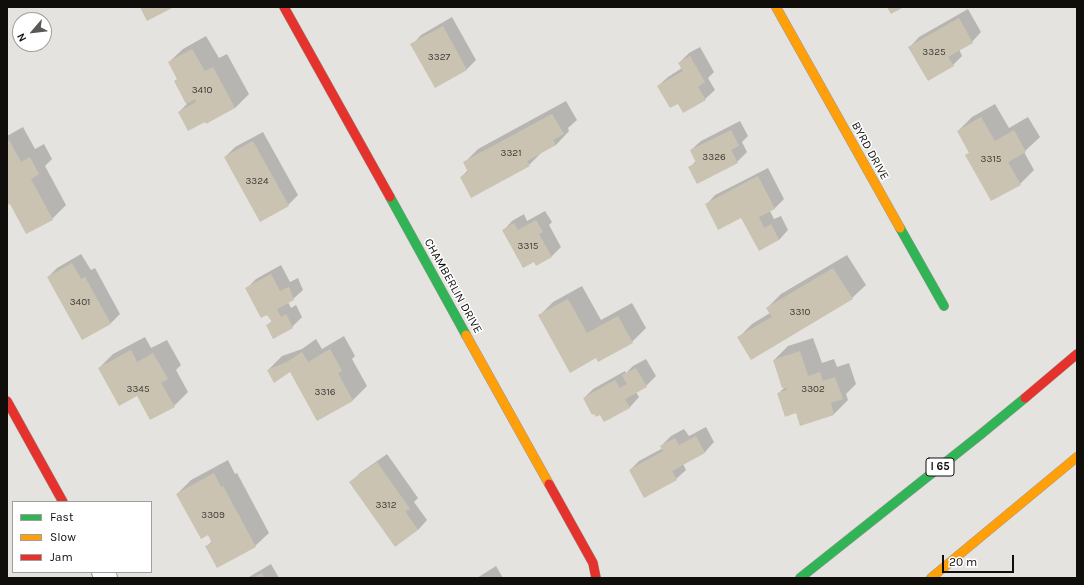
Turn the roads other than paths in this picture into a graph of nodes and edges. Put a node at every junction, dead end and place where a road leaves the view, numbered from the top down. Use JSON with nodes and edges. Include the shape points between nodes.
{"nodes":[{"id":1,"x":284,"y":7,"type":"edge"},
{"id":2,"x":776,"y":7,"type":"edge"},
{"id":3,"x":944,"y":306,"type":"dead end"},
{"id":4,"x":1077,"y":354,"type":"edge"},
{"id":5,"x":7,"y":402,"type":"edge"},
{"id":6,"x":1077,"y":457,"type":"edge"},
{"id":7,"x":62,"y":501,"type":"edge"},
{"id":8,"x":596,"y":578,"type":"edge"},
{"id":9,"x":800,"y":578,"type":"edge"},
{"id":10,"x":931,"y":578,"type":"edge"}],
"edges":[{"from":1,"to":8,"type":"main road","name":"CHAMBERLIN DRIVE","via":[[593,563]]},
{"from":2,"to":3,"type":"main road","name":"BYRD DRIVE"},
{"from":4,"to":9,"type":"main road","number":"I 65"},
{"from":5,"to":7,"type":"main road"},
{"from":6,"to":10,"type":"main road"}]}
